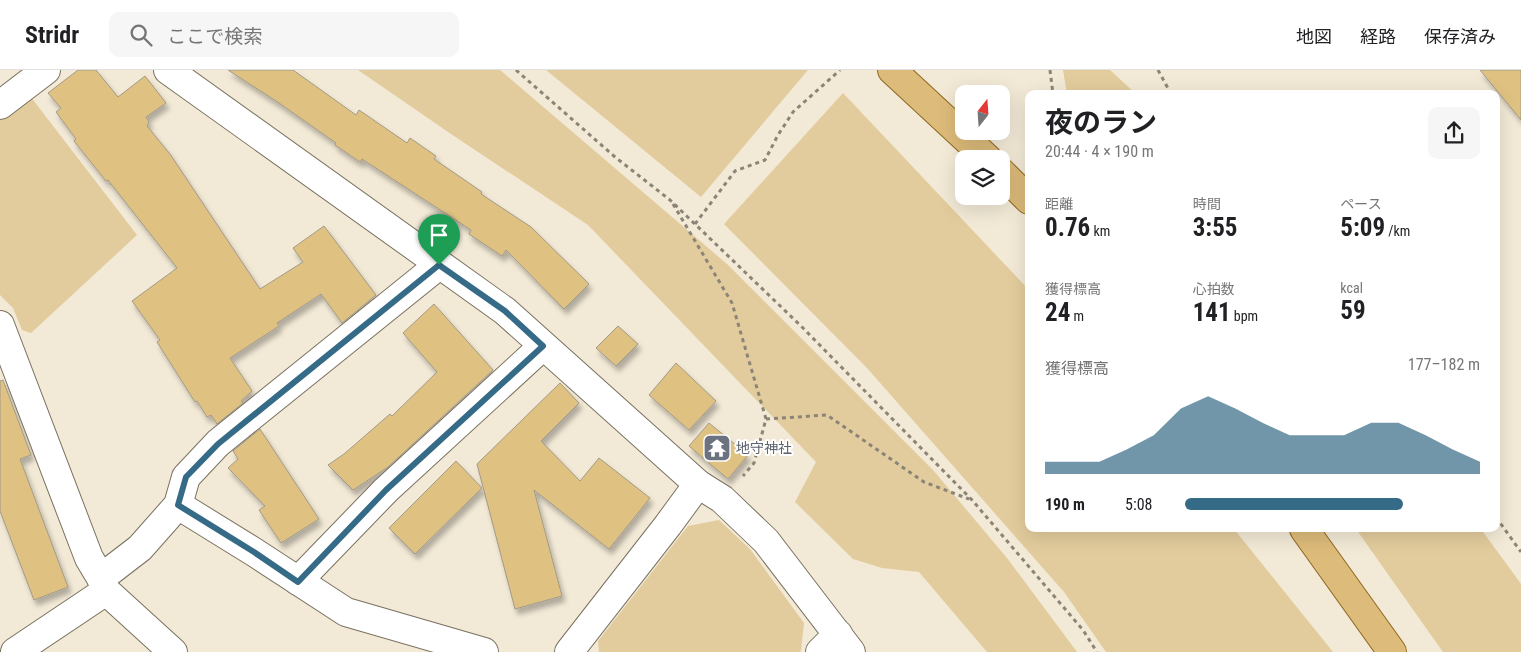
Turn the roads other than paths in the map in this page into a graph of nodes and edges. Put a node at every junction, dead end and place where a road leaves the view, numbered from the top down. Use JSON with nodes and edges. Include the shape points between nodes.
{"nodes":[{"id":1,"x":46,"y":70,"type":"edge"},
{"id":2,"x":168,"y":70,"type":"edge"},
{"id":3,"x":892,"y":70,"type":"edge"},
{"id":4,"x":2,"y":98,"type":"edge"},
{"id":5,"x":978,"y":150,"type":"edge"},
{"id":6,"x":1010,"y":181,"type":"edge"},
{"id":7,"x":1025,"y":196,"type":"edge"},
{"id":8,"x":439,"y":265,"type":"junction"},
{"id":9,"x":0,"y":325,"type":"edge"},
{"id":10,"x":543,"y":346,"type":"junction"},
{"id":11,"x":8,"y":371,"type":"edge"},
{"id":12,"x":698,"y":484,"type":"junction"},
{"id":13,"x":178,"y":505,"type":"junction"},
{"id":14,"x":1306,"y":532,"type":"edge"},
{"id":15,"x":298,"y":582,"type":"junction"},
{"id":16,"x":104,"y":585,"type":"junction"},
{"id":17,"x":836,"y":646,"type":"edge"},
{"id":18,"x":0,"y":648,"type":"edge"},
{"id":19,"x":3,"y":652,"type":"edge"},
{"id":20,"x":15,"y":652,"type":"edge"},
{"id":21,"x":173,"y":652,"type":"edge"},
{"id":22,"x":484,"y":652,"type":"edge"},
{"id":23,"x":569,"y":652,"type":"edge"},
{"id":24,"x":1392,"y":652,"type":"edge"}],
"edges":[{"from":1,"to":4,"type":"street"},
{"from":2,"to":8,"type":"street"},
{"from":3,"to":5,"type":"main road"},
{"from":6,"to":7,"type":"main road"},
{"from":8,"to":10,"type":"street","via":[[505,311]]},
{"from":8,"to":13,"type":"street","via":[[218,444],[186,477]]},
{"from":9,"to":11,"type":"street"},
{"from":10,"to":12,"type":"street"},
{"from":10,"to":15,"type":"street","via":[[386,490]]},
{"from":11,"to":16,"type":"street","via":[[88,558]]},
{"from":12,"to":17,"type":"street","via":[[728,494],[766,541]]},
{"from":12,"to":23,"type":"street"},
{"from":13,"to":15,"type":"street"},
{"from":13,"to":16,"type":"street"},
{"from":14,"to":24,"type":"main road"},
{"from":15,"to":22,"type":"street","via":[[346,612]]},
{"from":16,"to":20,"type":"street"},
{"from":16,"to":21,"type":"street"},
{"from":18,"to":19,"type":"street"}]}
